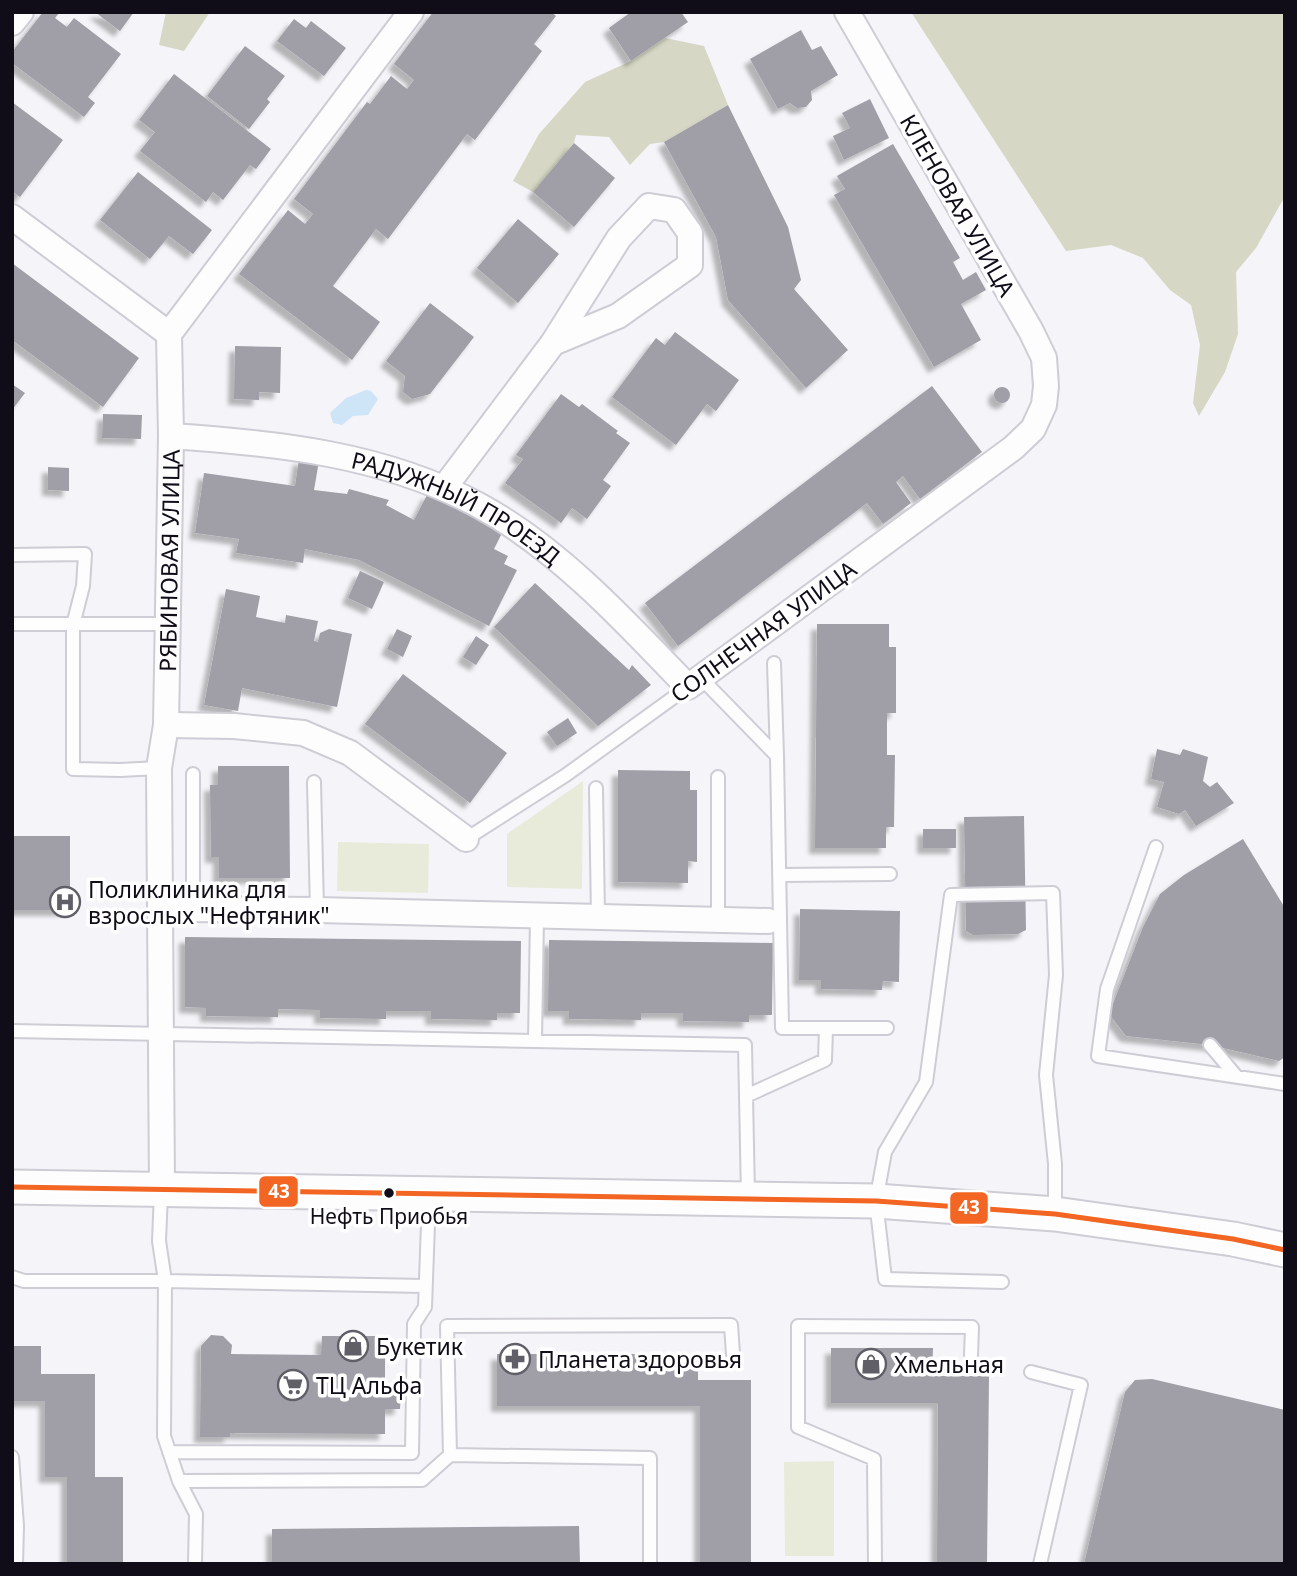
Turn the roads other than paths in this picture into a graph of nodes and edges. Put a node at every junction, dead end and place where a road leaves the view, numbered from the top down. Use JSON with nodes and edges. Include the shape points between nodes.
{"nodes":[{"id":1,"x":21,"y":12,"type":"edge"},
{"id":2,"x":411,"y":12,"type":"edge"},
{"id":3,"x":847,"y":12,"type":"edge"},
{"id":4,"x":12,"y":23,"type":"edge"},
{"id":5,"x":12,"y":217,"type":"edge"},
{"id":6,"x":169,"y":334,"type":"junction"},
{"id":7,"x":553,"y":343,"type":"junction"},
{"id":8,"x":1044,"y":405,"type":"joint"},
{"id":9,"x":171,"y":436,"type":"junction"},
{"id":10,"x":444,"y":488,"type":"junction"},
{"id":11,"x":12,"y":555,"type":"edge"},
{"id":12,"x":12,"y":624,"type":"edge"},
{"id":13,"x":167,"y":624,"type":"junction"},
{"id":14,"x":73,"y":625,"type":"junction"},
{"id":15,"x":774,"y":663,"type":"dead end"},
{"id":16,"x":694,"y":682,"type":"junction"},
{"id":17,"x":166,"y":725,"type":"junction"},
{"id":18,"x":777,"y":756,"type":"junction"},
{"id":19,"x":159,"y":768,"type":"junction"},
{"id":20,"x":193,"y":774,"type":"dead end"},
{"id":21,"x":718,"y":777,"type":"dead end"},
{"id":22,"x":314,"y":782,"type":"dead end"},
{"id":23,"x":596,"y":788,"type":"dead end"},
{"id":24,"x":466,"y":839,"type":"joint"},
{"id":25,"x":1156,"y":847,"type":"dead end"},
{"id":26,"x":890,"y":874,"type":"dead end"},
{"id":27,"x":780,"y":875,"type":"junction"},
{"id":28,"x":161,"y":909,"type":"junction"},
{"id":29,"x":193,"y":909,"type":"junction"},
{"id":30,"x":317,"y":910,"type":"junction"},
{"id":31,"x":537,"y":916,"type":"junction"},
{"id":32,"x":598,"y":918,"type":"junction"},
{"id":33,"x":718,"y":920,"type":"junction"},
{"id":34,"x":768,"y":922,"type":"dead end"},
{"id":35,"x":826,"y":1028,"type":"junction"},
{"id":36,"x":887,"y":1028,"type":"dead end"},
{"id":37,"x":12,"y":1031,"type":"edge"},
{"id":38,"x":160,"y":1036,"type":"junction"},
{"id":39,"x":535,"y":1041,"type":"junction"},
{"id":40,"x":1210,"y":1045,"type":"dead end"},
{"id":41,"x":1237,"y":1076,"type":"junction"},
{"id":42,"x":1285,"y":1084,"type":"edge"},
{"id":43,"x":746,"y":1096,"type":"junction"},
{"id":44,"x":12,"y":1186,"type":"edge"},
{"id":45,"x":162,"y":1188,"type":"junction"},
{"id":46,"x":429,"y":1193,"type":"junction"},
{"id":47,"x":748,"y":1199,"type":"junction"},
{"id":48,"x":876,"y":1201,"type":"junction"},
{"id":49,"x":1055,"y":1214,"type":"junction"},
{"id":50,"x":1285,"y":1250,"type":"edge"},
{"id":51,"x":12,"y":1278,"type":"edge"},
{"id":52,"x":165,"y":1281,"type":"junction"},
{"id":53,"x":1002,"y":1282,"type":"dead end"},
{"id":54,"x":425,"y":1286,"type":"junction"},
{"id":55,"x":733,"y":1354,"type":"dead end"},
{"id":56,"x":971,"y":1355,"type":"dead end"},
{"id":57,"x":1031,"y":1372,"type":"dead end"},
{"id":58,"x":169,"y":1452,"type":"junction"},
{"id":59,"x":450,"y":1455,"type":"junction"},
{"id":60,"x":12,"y":1457,"type":"edge"},
{"id":61,"x":179,"y":1481,"type":"junction"},
{"id":62,"x":16,"y":1564,"type":"edge"},
{"id":63,"x":195,"y":1564,"type":"edge"},
{"id":64,"x":650,"y":1564,"type":"edge"},
{"id":65,"x":875,"y":1564,"type":"edge"},
{"id":66,"x":1040,"y":1564,"type":"edge"}],
"edges":[{"from":1,"to":4,"type":"street"},
{"from":2,"to":6,"type":"street"},
{"from":3,"to":8,"type":"street","name":"КЛЕНОВАЯ УЛИЦА","via":[[1031,331],[1044,358]]},
{"from":5,"to":6,"type":"street"},
{"from":6,"to":9,"type":"street","name":"РЯБИНОВАЯ УЛИЦА"},
{"from":7,"to":7,"type":"street","via":[[618,316],[690,265],[690,233],[674,209],[649,206],[619,238]]},
{"from":7,"to":10,"type":"street"},
{"from":8,"to":16,"type":"street","name":"СОЛНЕЧНАЯ УЛИЦА","via":[[1032,429],[1013,448]]},
{"from":9,"to":10,"type":"street","name":"РАДУЖНЫЙ ПРОЕЗД","via":[[316,450]]},
{"from":9,"to":13,"type":"street","name":"РЯБИНОВАЯ УЛИЦА"},
{"from":10,"to":16,"type":"street","name":"РАДУЖНЫЙ ПРОЕЗД","via":[[518,530]]},
{"from":11,"to":14,"type":"lane","via":[[85,554]]},
{"from":12,"to":14,"type":"lane"},
{"from":13,"to":14,"type":"lane"},
{"from":13,"to":17,"type":"street","name":"РЯБИНОВАЯ УЛИЦА"},
{"from":14,"to":19,"type":"lane","via":[[73,769]]},
{"from":15,"to":18,"type":"lane"},
{"from":16,"to":18,"type":"lane"},
{"from":16,"to":24,"type":"lane","name":"СОЛНЕЧНАЯ УЛИЦА","via":[[566,775]]},
{"from":17,"to":19,"type":"street","name":"РЯБИНОВАЯ УЛИЦА"},
{"from":17,"to":24,"type":"street","via":[[303,733],[351,753]]},
{"from":18,"to":27,"type":"lane"},
{"from":19,"to":28,"type":"street","name":"РЯБИНОВАЯ УЛИЦА"},
{"from":20,"to":29,"type":"lane"},
{"from":21,"to":33,"type":"lane"},
{"from":22,"to":30,"type":"lane"},
{"from":23,"to":32,"type":"lane"},
{"from":25,"to":41,"type":"lane","via":[[1107,989],[1098,1056]]},
{"from":26,"to":27,"type":"lane"},
{"from":27,"to":35,"type":"lane","via":[[782,1028]]},
{"from":28,"to":29,"type":"street"},
{"from":28,"to":38,"type":"street","name":"РЯБИНОВАЯ УЛИЦА"},
{"from":29,"to":30,"type":"street"},
{"from":30,"to":31,"type":"street"},
{"from":31,"to":32,"type":"street"},
{"from":31,"to":39,"type":"lane"},
{"from":32,"to":33,"type":"street"},
{"from":33,"to":34,"type":"street"},
{"from":35,"to":36,"type":"lane"},
{"from":35,"to":43,"type":"lane","via":[[825,1060]]},
{"from":37,"to":38,"type":"lane"},
{"from":38,"to":39,"type":"lane"},
{"from":38,"to":45,"type":"street","name":"РЯБИНОВАЯ УЛИЦА"},
{"from":39,"to":43,"type":"lane","via":[[745,1045]]},
{"from":40,"to":41,"type":"lane"},
{"from":41,"to":42,"type":"lane"},
{"from":43,"to":47,"type":"lane"},
{"from":44,"to":45,"type":"main road"},
{"from":45,"to":46,"type":"main road"},
{"from":45,"to":52,"type":"lane","via":[[159,1241]]},
{"from":46,"to":47,"type":"main road"},
{"from":46,"to":54,"type":"lane"},
{"from":47,"to":48,"type":"main road"},
{"from":48,"to":49,"type":"main road"},
{"from":48,"to":49,"type":"lane","via":[[885,1153],[926,1082],[951,895],[1053,893],[1056,975],[1046,1075]]},
{"from":48,"to":53,"type":"lane","via":[[885,1279]]},
{"from":49,"to":50,"type":"main road"},
{"from":51,"to":52,"type":"lane"},
{"from":52,"to":54,"type":"lane"},
{"from":52,"to":58,"type":"lane","via":[[164,1436]]},
{"from":54,"to":58,"type":"lane","via":[[425,1307],[414,1324],[412,1453]]},
{"from":55,"to":59,"type":"lane","via":[[731,1325],[447,1326]]},
{"from":56,"to":65,"type":"lane","via":[[972,1327],[798,1326],[799,1427],[874,1459]]},
{"from":57,"to":66,"type":"lane","via":[[1081,1385]]},
{"from":58,"to":61,"type":"lane"},
{"from":59,"to":61,"type":"lane","via":[[422,1480]]},
{"from":59,"to":64,"type":"lane","via":[[650,1458]]},
{"from":60,"to":62,"type":"lane"},
{"from":61,"to":63,"type":"lane","via":[[196,1514]]}]}
